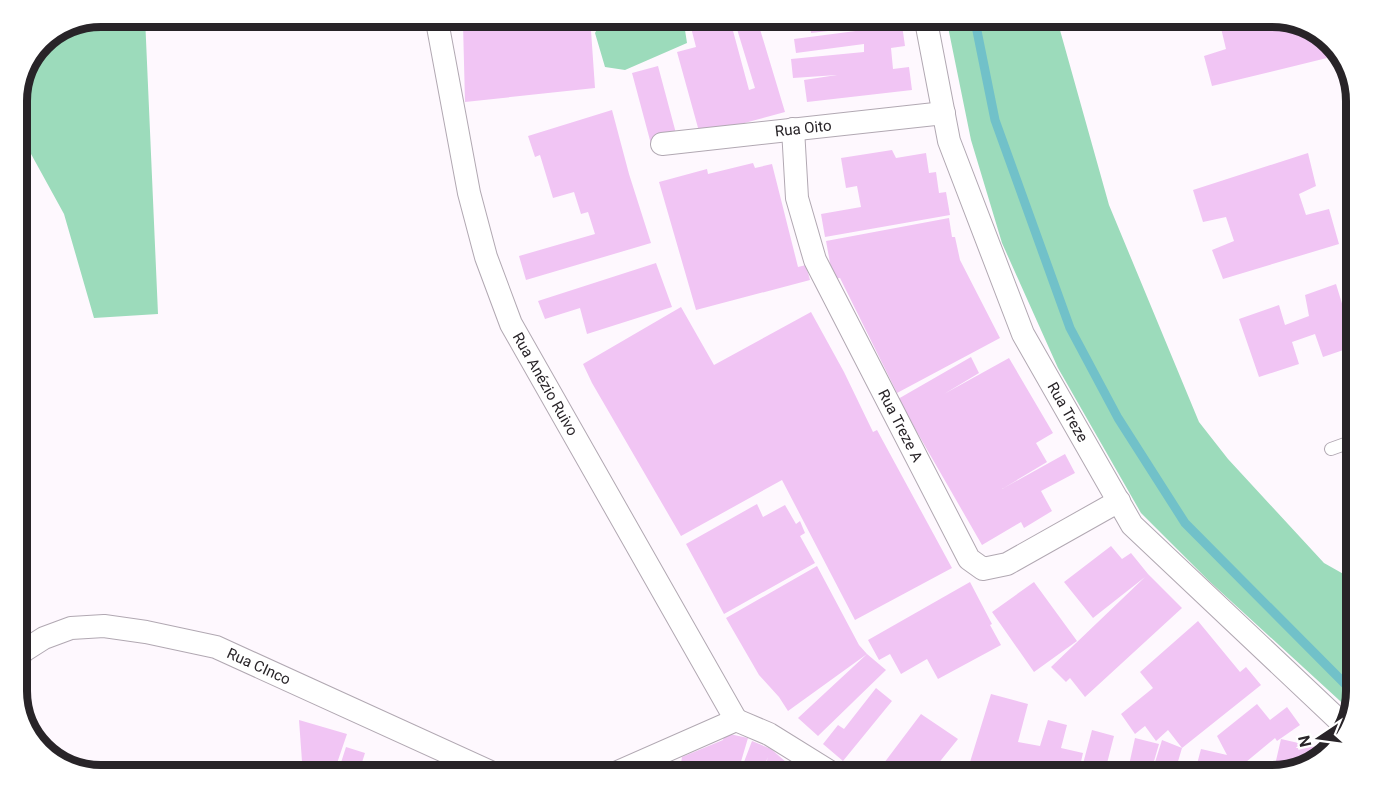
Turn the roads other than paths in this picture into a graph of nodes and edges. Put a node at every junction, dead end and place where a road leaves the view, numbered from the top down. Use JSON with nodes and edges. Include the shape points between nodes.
{"nodes":[{"id":1,"x":438,"y":27,"type":"edge"},
{"id":2,"x":927,"y":27,"type":"edge"},
{"id":3,"x":944,"y":113,"type":"junction"},
{"id":4,"x":793,"y":129,"type":"junction"},
{"id":5,"x":662,"y":144,"type":"dead end"},
{"id":6,"x":1346,"y":444,"type":"edge"},
{"id":7,"x":1331,"y":449,"type":"dead end"},
{"id":8,"x":1119,"y":501,"type":"junction"},
{"id":9,"x":27,"y":649,"type":"edge"},
{"id":10,"x":736,"y":720,"type":"junction"},
{"id":11,"x":1339,"y":721,"type":"edge"},
{"id":12,"x":473,"y":765,"type":"edge"},
{"id":13,"x":636,"y":765,"type":"edge"},
{"id":14,"x":818,"y":765,"type":"edge"}],
"edges":[{"from":1,"to":10,"type":"street","name":"Rua Anézio Ruivo","via":[[468,192],[486,257],[512,324]]},
{"from":2,"to":3,"type":"street","name":"Rua Treze"},
{"from":3,"to":4,"type":"street","name":"Rua Oito"},
{"from":3,"to":8,"type":"street","name":"Rua Treze","via":[[949,141],[1023,334]]},
{"from":4,"to":5,"type":"street","name":"Rua Oito"},
{"from":4,"to":8,"type":"street","name":"Rua Treze A","via":[[797,198],[815,260],[969,559],[983,569],[1007,564]]},
{"from":6,"to":7,"type":"lane"},
{"from":8,"to":11,"type":"street","name":"Rua Treze","via":[[1132,525]]},
{"from":9,"to":12,"type":"street","name":"Rua CInco","via":[[71,628],[104,626],[216,647]]},
{"from":10,"to":13,"type":"street"},
{"from":10,"to":14,"type":"street","via":[[769,734]]}]}
